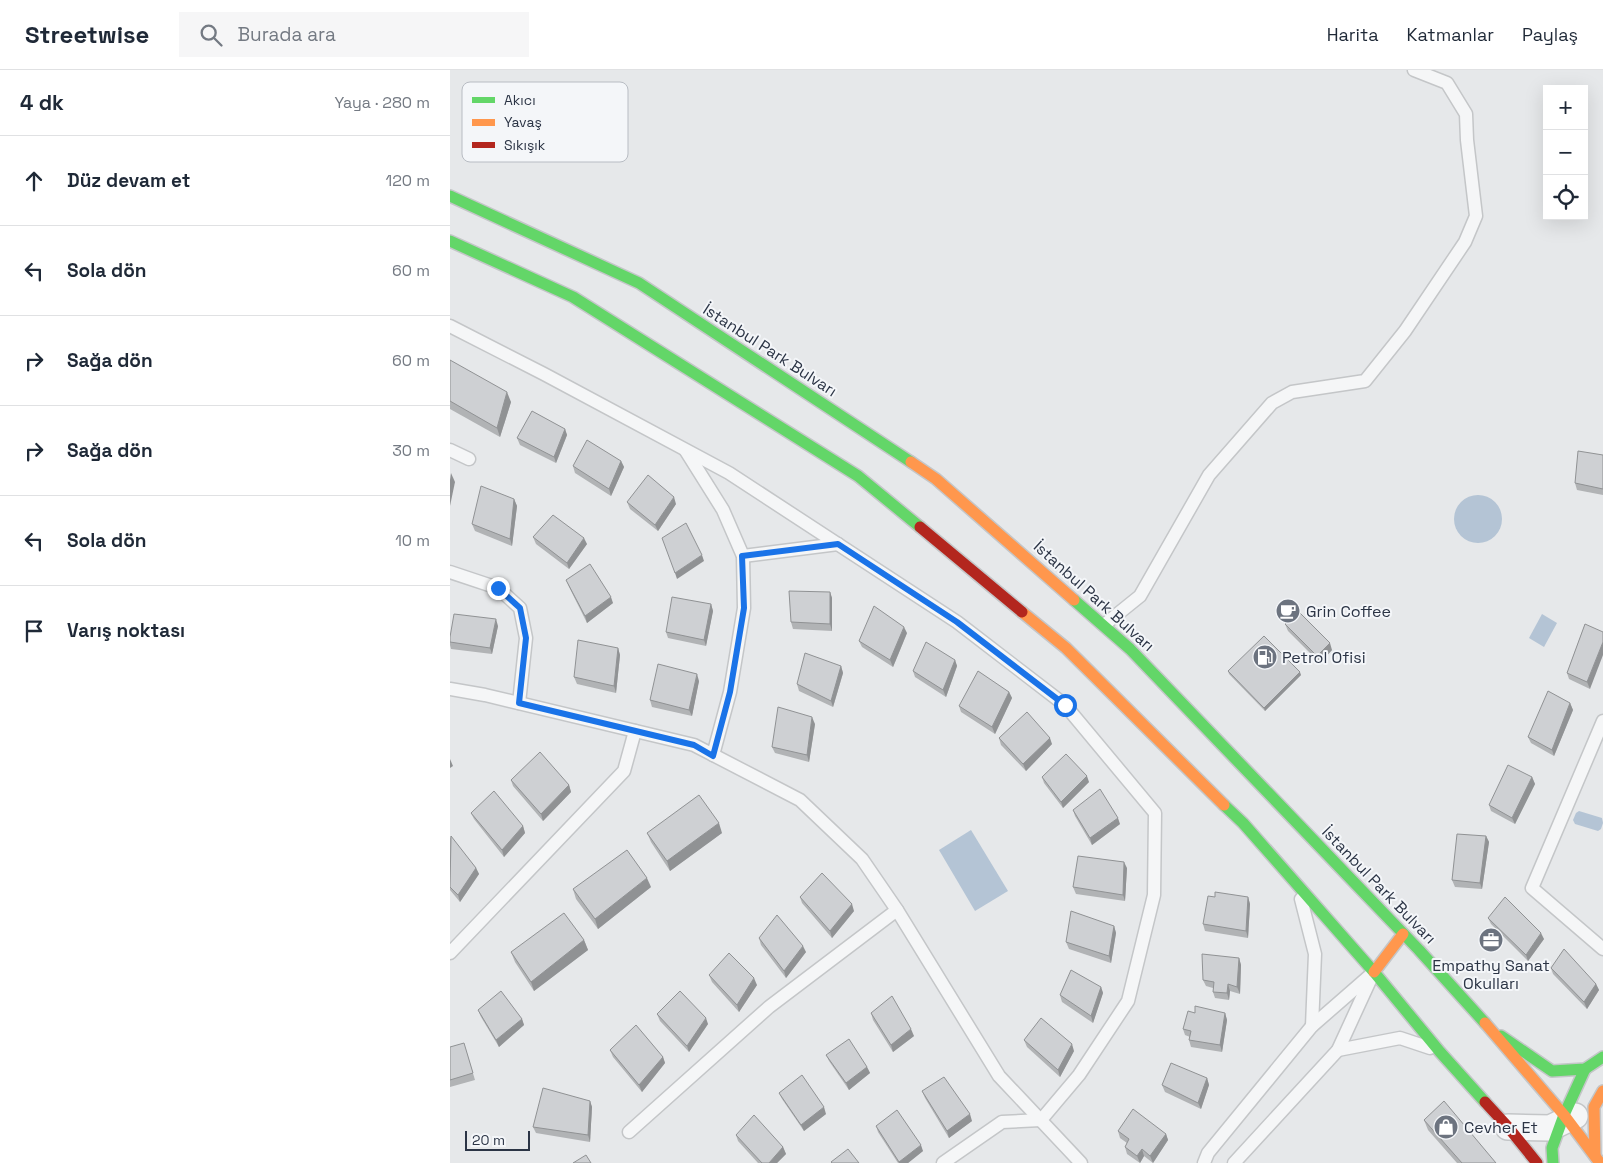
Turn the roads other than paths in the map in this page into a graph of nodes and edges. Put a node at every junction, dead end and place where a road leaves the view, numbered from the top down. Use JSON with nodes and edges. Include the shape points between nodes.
{"nodes":[{"id":1,"x":1414,"y":70,"type":"edge"},
{"id":2,"x":450,"y":196,"type":"edge"},
{"id":3,"x":450,"y":241,"type":"edge"},
{"id":4,"x":450,"y":326,"type":"edge"},
{"id":5,"x":450,"y":450,"type":"edge"},
{"id":6,"x":686,"y":450,"type":"junction"},
{"id":7,"x":469,"y":459,"type":"dead end"},
{"id":8,"x":838,"y":544,"type":"junction"},
{"id":9,"x":742,"y":556,"type":"junction"},
{"id":10,"x":450,"y":572,"type":"edge"},
{"id":11,"x":1104,"y":625,"type":"junction"},
{"id":12,"x":450,"y":689,"type":"edge"},
{"id":13,"x":519,"y":703,"type":"junction"},
{"id":14,"x":1603,"y":722,"type":"edge"},
{"id":15,"x":635,"y":731,"type":"junction"},
{"id":16,"x":713,"y":756,"type":"junction"},
{"id":17,"x":1298,"y":887,"type":"junction"},
{"id":18,"x":897,"y":910,"type":"junction"},
{"id":19,"x":1404,"y":934,"type":"junction"},
{"id":20,"x":1603,"y":949,"type":"edge"},
{"id":21,"x":450,"y":953,"type":"edge"},
{"id":22,"x":1374,"y":972,"type":"junction"},
{"id":23,"x":1312,"y":1026,"type":"junction"},
{"id":24,"x":1490,"y":1028,"type":"junction"},
{"id":25,"x":1338,"y":1050,"type":"junction"},
{"id":26,"x":1440,"y":1052,"type":"junction"},
{"id":27,"x":1603,"y":1057,"type":"edge"},
{"id":28,"x":1585,"y":1069,"type":"junction"},
{"id":29,"x":1598,"y":1099,"type":"edge"},
{"id":30,"x":1565,"y":1119,"type":"junction"},
{"id":31,"x":1041,"y":1120,"type":"junction"},
{"id":32,"x":1508,"y":1127,"type":"junction"},
{"id":33,"x":629,"y":1132,"type":"dead end"},
{"id":34,"x":1598,"y":1160,"type":"edge"},
{"id":35,"x":943,"y":1163,"type":"edge"},
{"id":36,"x":1082,"y":1163,"type":"edge"},
{"id":37,"x":1204,"y":1163,"type":"edge"},
{"id":38,"x":1234,"y":1163,"type":"edge"},
{"id":39,"x":1537,"y":1163,"type":"edge"},
{"id":40,"x":1553,"y":1163,"type":"edge"}],
"edges":[{"from":1,"to":11,"type":"lane","via":[[1447,82],[1466,114],[1476,216],[1465,242],[1405,331],[1365,381],[1292,392],[1272,403],[1209,474],[1140,596]]},
{"from":2,"to":11,"type":"main road","name":"İstanbul Park Bulvarı","via":[[640,283],[936,479]]},
{"from":3,"to":17,"type":"main road","via":[[572,297],[858,476],[1066,648],[1243,823]]},
{"from":4,"to":6,"type":"lane"},
{"from":5,"to":7,"type":"lane"},
{"from":6,"to":8,"type":"lane","via":[[729,473]]},
{"from":6,"to":9,"type":"lane","via":[[723,510]]},
{"from":8,"to":9,"type":"lane"},
{"from":8,"to":31,"type":"lane","via":[[957,622],[1065,705],[1154,813],[1154,895],[1128,1001],[1079,1076]]},
{"from":9,"to":16,"type":"lane","via":[[744,608],[730,692]]},
{"from":10,"to":13,"type":"lane","via":[[498,588],[520,608],[526,638]]},
{"from":11,"to":19,"type":"main road","name":"İstanbul Park Bulvarı"},
{"from":12,"to":13,"type":"lane"},
{"from":13,"to":15,"type":"lane"},
{"from":14,"to":20,"type":"lane","via":[[1532,888]]},
{"from":15,"to":16,"type":"lane","via":[[694,745]]},
{"from":15,"to":21,"type":"lane","via":[[624,771]]},
{"from":16,"to":18,"type":"lane","via":[[800,800],[862,859]]},
{"from":17,"to":22,"type":"main road"},
{"from":17,"to":23,"type":"lane","via":[[1316,954]]},
{"from":18,"to":31,"type":"lane","via":[[999,1076]]},
{"from":18,"to":33,"type":"lane","via":[[769,1007]]},
{"from":19,"to":22,"type":"main road"},
{"from":19,"to":24,"type":"main road","name":"İstanbul Park Bulvarı"},
{"from":22,"to":23,"type":"lane"},
{"from":22,"to":25,"type":"lane"},
{"from":22,"to":26,"type":"main road"},
{"from":23,"to":37,"type":"lane","via":[[1208,1153]]},
{"from":24,"to":28,"type":"main road","via":[[1552,1070]]},
{"from":24,"to":30,"type":"main road","name":"İstanbul Park Bulvarı"},
{"from":25,"to":26,"type":"lane","via":[[1400,1038]]},
{"from":25,"to":38,"type":"lane"},
{"from":26,"to":32,"type":"main road"},
{"from":27,"to":28,"type":"main road"},
{"from":28,"to":30,"type":"main road"},
{"from":29,"to":30,"type":"street"},
{"from":29,"to":34,"type":"main road"},
{"from":30,"to":32,"type":"street","via":[[1550,1128]]},
{"from":30,"to":34,"type":"main road","name":"İstanbul Park Bulvarı"},
{"from":30,"to":40,"type":"main road","via":[[1552,1148]]},
{"from":31,"to":35,"type":"lane","via":[[1002,1122]]},
{"from":31,"to":36,"type":"lane"},
{"from":32,"to":39,"type":"main road"}]}
